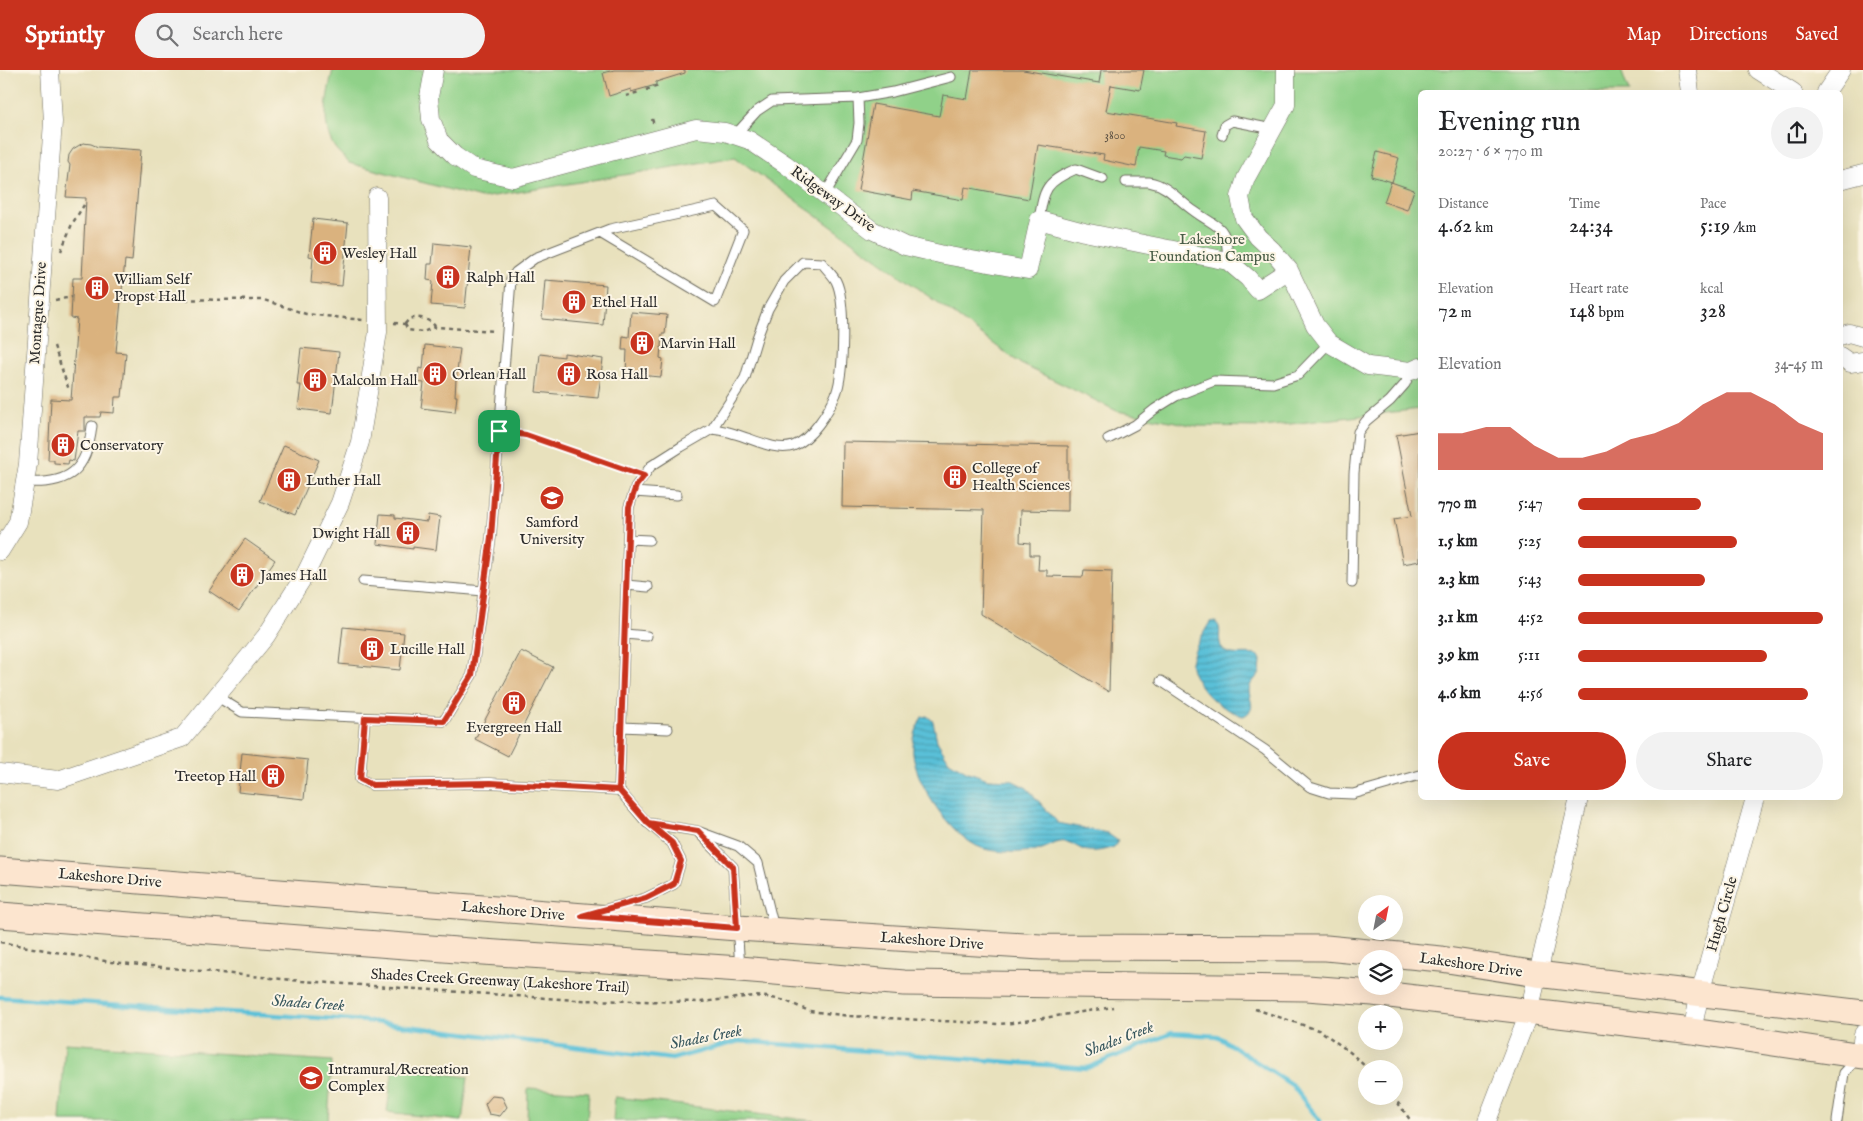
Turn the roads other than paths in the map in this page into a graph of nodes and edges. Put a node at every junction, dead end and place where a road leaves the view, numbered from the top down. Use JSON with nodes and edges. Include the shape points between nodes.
{"nodes":[{"id":1,"x":50,"y":70,"type":"edge"},
{"id":2,"x":434,"y":70,"type":"edge"},
{"id":3,"x":1286,"y":70,"type":"edge"},
{"id":4,"x":1688,"y":70,"type":"edge"},
{"id":5,"x":1758,"y":70,"type":"edge"},
{"id":6,"x":1841,"y":70,"type":"edge"},
{"id":7,"x":951,"y":78,"type":"dead end"},
{"id":8,"x":1690,"y":90,"type":"edge"},
{"id":9,"x":1790,"y":90,"type":"edge"},
{"id":10,"x":1827,"y":90,"type":"edge"},
{"id":11,"x":858,"y":98,"type":"junction"},
{"id":12,"x":1273,"y":129,"type":"junction"},
{"id":13,"x":735,"y":135,"type":"junction"},
{"id":14,"x":1222,"y":135,"type":"dead end"},
{"id":15,"x":1863,"y":174,"type":"edge"},
{"id":16,"x":1103,"y":179,"type":"dead end"},
{"id":17,"x":1843,"y":179,"type":"edge"},
{"id":18,"x":1126,"y":182,"type":"dead end"},
{"id":19,"x":825,"y":194,"type":"junction"},
{"id":20,"x":377,"y":197,"type":"dead end"},
{"id":21,"x":1039,"y":220,"type":"junction"},
{"id":22,"x":600,"y":233,"type":"junction"},
{"id":23,"x":1228,"y":261,"type":"junction"},
{"id":24,"x":1289,"y":270,"type":"junction"},
{"id":25,"x":1843,"y":335,"type":"edge"},
{"id":26,"x":1863,"y":337,"type":"edge"},
{"id":27,"x":1329,"y":343,"type":"junction"},
{"id":28,"x":1843,"y":358,"type":"edge"},
{"id":29,"x":1863,"y":361,"type":"edge"},
{"id":30,"x":1415,"y":369,"type":"edge"},
{"id":31,"x":92,"y":426,"type":"dead end"},
{"id":32,"x":712,"y":429,"type":"junction"},
{"id":33,"x":1108,"y":439,"type":"dead end"},
{"id":34,"x":25,"y":482,"type":"junction"},
{"id":35,"x":634,"y":492,"type":"junction"},
{"id":36,"x":677,"y":495,"type":"dead end"},
{"id":37,"x":628,"y":540,"type":"junction"},
{"id":38,"x":649,"y":540,"type":"dead end"},
{"id":39,"x":0,"y":551,"type":"edge"},
{"id":40,"x":363,"y":581,"type":"dead end"},
{"id":41,"x":1352,"y":583,"type":"dead end"},
{"id":42,"x":626,"y":585,"type":"junction"},
{"id":43,"x":648,"y":587,"type":"dead end"},
{"id":44,"x":484,"y":591,"type":"junction"},
{"id":45,"x":624,"y":634,"type":"junction"},
{"id":46,"x":647,"y":636,"type":"dead end"},
{"id":47,"x":1161,"y":681,"type":"dead end"},
{"id":48,"x":216,"y":696,"type":"junction"},
{"id":49,"x":365,"y":718,"type":"junction"},
{"id":50,"x":621,"y":726,"type":"junction"},
{"id":51,"x":668,"y":729,"type":"dead end"},
{"id":52,"x":0,"y":773,"type":"edge"},
{"id":53,"x":1418,"y":776,"type":"edge"},
{"id":54,"x":619,"y":790,"type":"junction"},
{"id":55,"x":1579,"y":800,"type":"edge"},
{"id":56,"x":1754,"y":800,"type":"edge"},
{"id":57,"x":648,"y":823,"type":"junction"},
{"id":58,"x":698,"y":831,"type":"junction"},
{"id":59,"x":0,"y":870,"type":"edge"},
{"id":60,"x":0,"y":914,"type":"edge"},
{"id":61,"x":582,"y":916,"type":"junction"},
{"id":62,"x":737,"y":928,"type":"junction"},
{"id":63,"x":775,"y":931,"type":"junction"},
{"id":64,"x":1041,"y":948,"type":"junction"},
{"id":65,"x":740,"y":969,"type":"junction"},
{"id":66,"x":1538,"y":974,"type":"junction"},
{"id":67,"x":1039,"y":984,"type":"junction"},
{"id":68,"x":1700,"y":993,"type":"junction"},
{"id":69,"x":1529,"y":1012,"type":"junction"},
{"id":70,"x":1863,"y":1013,"type":"edge"},
{"id":71,"x":1692,"y":1031,"type":"junction"},
{"id":72,"x":1862,"y":1052,"type":"edge"},
{"id":73,"x":1487,"y":1121,"type":"edge"},
{"id":74,"x":1837,"y":1121,"type":"edge"}],
"edges":[{"from":1,"to":34,"type":"street","name":"Montague Drive","via":[[53,122]]},
{"from":2,"to":13,"type":"street","name":"Ridgeway Drive","via":[[428,97],[439,140],[474,169],[513,178],[696,129]]},
{"from":3,"to":12,"type":"street","via":[[1286,105]]},
{"from":4,"to":8,"type":"street"},
{"from":5,"to":9,"type":"street"},
{"from":6,"to":10,"type":"street"},
{"from":7,"to":11,"type":"lane"},
{"from":11,"to":13,"type":"lane","via":[[772,101],[757,111]]},
{"from":11,"to":19,"type":"lane","via":[[856,140]]},
{"from":12,"to":14,"type":"lane","via":[[1232,120],[1225,125]]},
{"from":12,"to":24,"type":"street","via":[[1246,178],[1240,197],[1244,218],[1258,238]]},
{"from":13,"to":19,"type":"street","name":"Ridgeway Drive","via":[[749,140]]},
{"from":15,"to":17,"type":"street"},
{"from":16,"to":21,"type":"lane","via":[[1076,169],[1062,175],[1044,194]]},
{"from":18,"to":23,"type":"lane","via":[[1150,182],[1162,186],[1194,212],[1218,226],[1226,237]]},
{"from":19,"to":21,"type":"street","name":"Ridgeway Drive","via":[[872,230],[905,246],[1028,270]]},
{"from":20,"to":48,"type":"street","via":[[378,332],[360,442],[340,503],[306,573],[266,636]]},
{"from":21,"to":23,"type":"street"},
{"from":22,"to":22,"type":"lane","via":[[716,206],[743,230],[715,302]]},
{"from":22,"to":44,"type":"lane","via":[[535,258],[516,272],[511,280]]},
{"from":23,"to":24,"type":"street","via":[[1258,290]]},
{"from":24,"to":27,"type":"street","via":[[1315,326]]},
{"from":25,"to":26,"type":"street","via":[[1849,333]]},
{"from":27,"to":30,"type":"street","via":[[1368,366]]},
{"from":27,"to":33,"type":"lane","via":[[1298,375],[1273,383],[1214,381],[1176,396],[1135,425]]},
{"from":28,"to":29,"type":"street","via":[[1850,363]]},
{"from":30,"to":41,"type":"lane","via":[[1390,401],[1358,432]]},
{"from":31,"to":34,"type":"lane","via":[[84,459],[72,475],[48,483]]},
{"from":32,"to":32,"type":"lane","via":[[745,378],[768,309],[784,281],[803,262],[822,263],[836,281],[843,305],[841,364],[836,394],[821,420],[807,438],[792,446],[770,446]]},
{"from":32,"to":35,"type":"lane","via":[[651,466]]},
{"from":34,"to":39,"type":"street","name":"Montague Drive","via":[[18,522]]},
{"from":35,"to":36,"type":"lane"},
{"from":35,"to":37,"type":"lane","via":[[629,507]]},
{"from":37,"to":38,"type":"lane"},
{"from":37,"to":42,"type":"lane"},
{"from":40,"to":44,"type":"lane"},
{"from":42,"to":43,"type":"lane"},
{"from":42,"to":45,"type":"lane"},
{"from":44,"to":49,"type":"lane","via":[[472,675],[444,721]]},
{"from":45,"to":46,"type":"lane"},
{"from":45,"to":50,"type":"lane"},
{"from":47,"to":53,"type":"lane","via":[[1266,750],[1310,787],[1329,793],[1353,794]]},
{"from":48,"to":49,"type":"lane","via":[[242,712]]},
{"from":48,"to":52,"type":"street","via":[[182,738],[58,780]]},
{"from":49,"to":54,"type":"lane","via":[[360,779],[372,785],[490,783]]},
{"from":50,"to":51,"type":"lane"},
{"from":50,"to":54,"type":"lane"},
{"from":54,"to":57,"type":"lane"},
{"from":55,"to":66,"type":"street"},
{"from":56,"to":68,"type":"street","name":"Hugh Circle"},
{"from":57,"to":58,"type":"lane"},
{"from":57,"to":61,"type":"lane","via":[[672,843],[681,861],[674,884],[646,898]]},
{"from":58,"to":62,"type":"lane","via":[[733,867]]},
{"from":58,"to":63,"type":"lane","via":[[738,846],[758,863]]},
{"from":59,"to":61,"type":"main road","name":"Lakeshore Drive"},
{"from":60,"to":65,"type":"main road"},
{"from":61,"to":62,"type":"main road","name":"Lakeshore Drive"},
{"from":62,"to":63,"type":"main road","name":"Lakeshore Drive"},
{"from":62,"to":65,"type":"lane"},
{"from":63,"to":64,"type":"main road","name":"Lakeshore Drive"},
{"from":64,"to":66,"type":"main road","name":"Lakeshore Drive","via":[[1326,948],[1441,959]]},
{"from":64,"to":67,"type":"main road"},
{"from":65,"to":67,"type":"main road","via":[[904,982]]},
{"from":66,"to":68,"type":"main road","name":"Lakeshore Drive"},
{"from":66,"to":69,"type":"street"},
{"from":67,"to":69,"type":"main road","via":[[1306,988]]},
{"from":68,"to":70,"type":"main road","name":"Lakeshore Drive"},
{"from":68,"to":71,"type":"street","name":"Hugh Circle"},
{"from":69,"to":71,"type":"main road"},
{"from":69,"to":73,"type":"street"},
{"from":71,"to":72,"type":"main road"},
{"from":72,"to":74,"type":"lane","via":[[1844,1073]]}]}
